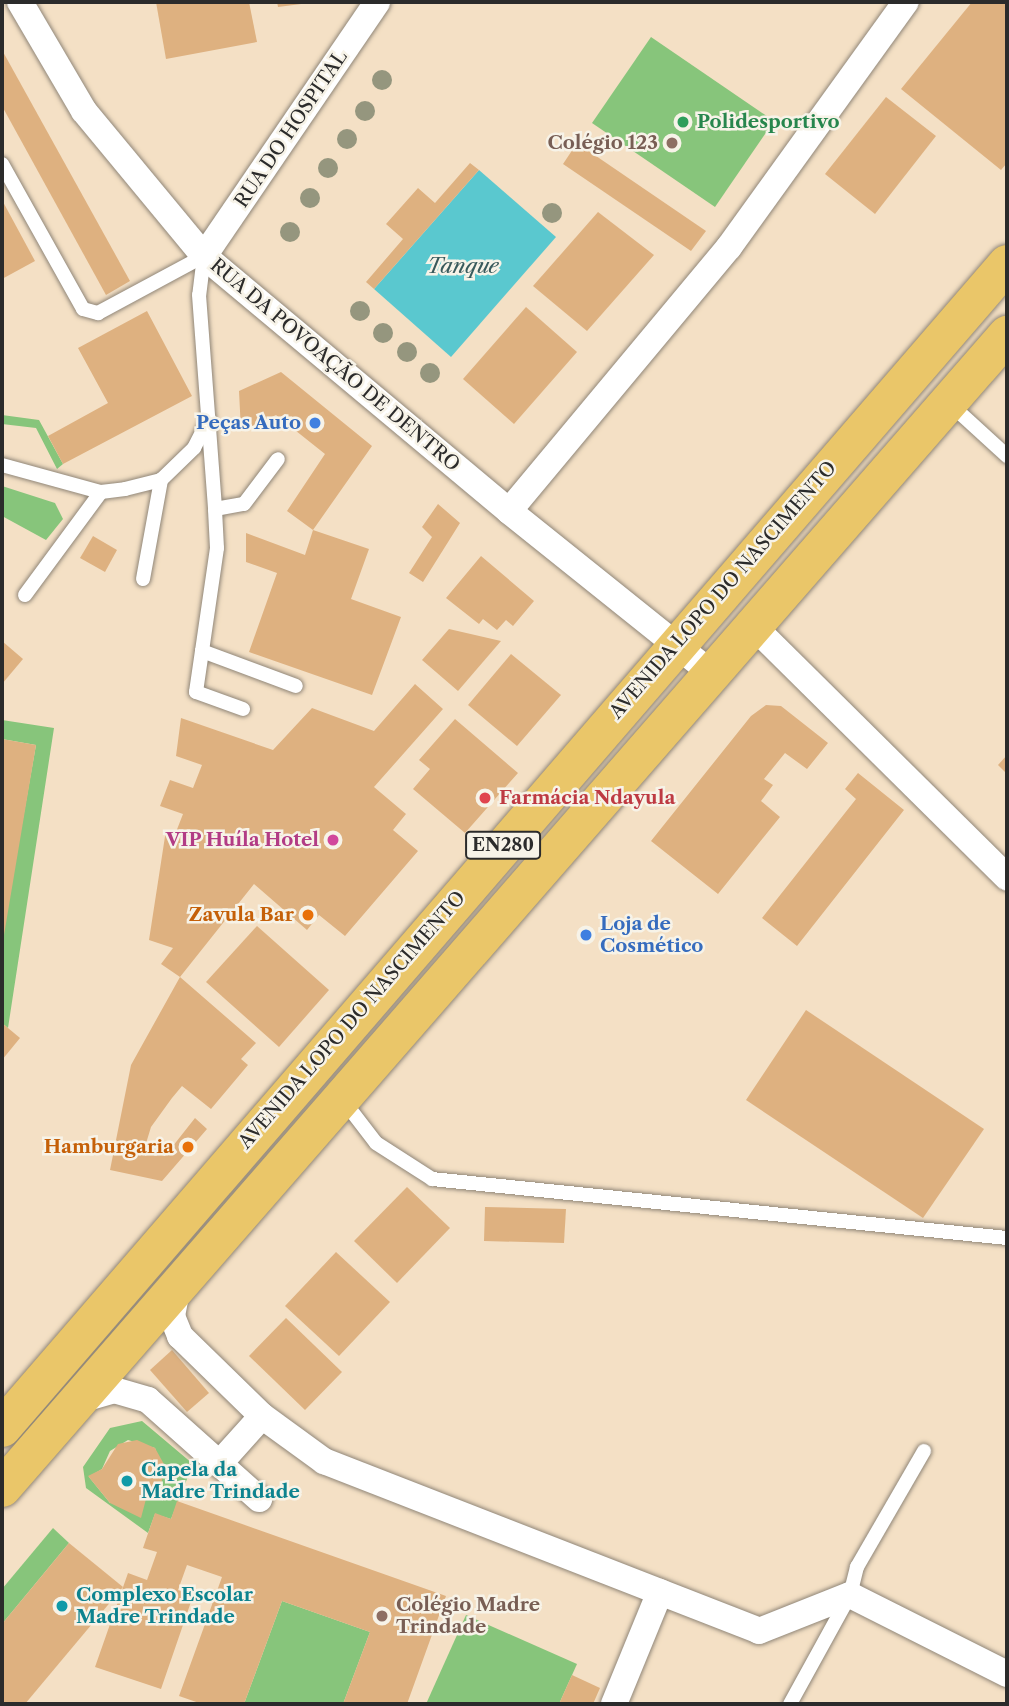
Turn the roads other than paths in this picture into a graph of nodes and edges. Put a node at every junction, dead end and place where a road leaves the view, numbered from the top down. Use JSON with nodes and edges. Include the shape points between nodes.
{"nodes":[{"id":1,"x":20,"y":2,"type":"edge"},
{"id":2,"x":377,"y":2,"type":"edge"},
{"id":3,"x":906,"y":2,"type":"edge"},
{"id":4,"x":2,"y":164,"type":"edge"},
{"id":5,"x":204,"y":256,"type":"junction"},
{"id":6,"x":1007,"y":264,"type":"edge"},
{"id":7,"x":1007,"y":335,"type":"edge"},
{"id":8,"x":948,"y":402,"type":"junction"},
{"id":9,"x":209,"y":419,"type":"junction"},
{"id":10,"x":1007,"y":456,"type":"edge"},
{"id":11,"x":278,"y":459,"type":"dead end"},
{"id":12,"x":2,"y":465,"type":"edge"},
{"id":13,"x":160,"y":480,"type":"junction"},
{"id":14,"x":101,"y":492,"type":"junction"},
{"id":15,"x":215,"y":509,"type":"junction"},
{"id":16,"x":509,"y":511,"type":"junction"},
{"id":17,"x":143,"y":579,"type":"dead end"},
{"id":18,"x":25,"y":596,"type":"dead end"},
{"id":19,"x":752,"y":625,"type":"junction"},
{"id":20,"x":677,"y":642,"type":"junction"},
{"id":21,"x":202,"y":651,"type":"junction"},
{"id":22,"x":710,"y":672,"type":"junction"},
{"id":23,"x":296,"y":686,"type":"dead end"},
{"id":24,"x":243,"y":709,"type":"dead end"},
{"id":25,"x":1007,"y":877,"type":"edge"},
{"id":26,"x":341,"y":1097,"type":"junction"},
{"id":27,"x":1007,"y":1238,"type":"edge"},
{"id":28,"x":178,"y":1284,"type":"junction"},
{"id":29,"x":75,"y":1402,"type":"junction"},
{"id":30,"x":262,"y":1416,"type":"junction"},
{"id":31,"x":2,"y":1428,"type":"edge"},
{"id":32,"x":924,"y":1451,"type":"dead end"},
{"id":33,"x":219,"y":1464,"type":"junction"},
{"id":34,"x":2,"y":1488,"type":"edge"},
{"id":35,"x":259,"y":1499,"type":"dead end"},
{"id":36,"x":660,"y":1592,"type":"junction"},
{"id":37,"x":850,"y":1595,"type":"junction"},
{"id":38,"x":1007,"y":1674,"type":"edge"},
{"id":39,"x":614,"y":1704,"type":"edge"},
{"id":40,"x":790,"y":1704,"type":"edge"}],
"edges":[{"from":1,"to":5,"type":"street","name":"RUA DA POVOAÇÃO DE DENTRO","via":[[84,111]]},
{"from":2,"to":5,"type":"street","name":"RUA DO HOSPITAL"},
{"from":3,"to":16,"type":"street","via":[[729,247]]},
{"from":4,"to":5,"type":"lane","via":[[83,309],[98,313]]},
{"from":5,"to":9,"type":"lane","via":[[199,295]]},
{"from":5,"to":16,"type":"street","name":"RUA DA POVOAÇÃO DE DENTRO"},
{"from":6,"to":20,"type":"main road","name":"AVENIDA LOPO DO NASCIMENTO","number":"EN280"},
{"from":7,"to":8,"type":"main road","number":"EN280"},
{"from":8,"to":10,"type":"lane"},
{"from":8,"to":19,"type":"main road","number":"EN280"},
{"from":9,"to":13,"type":"lane","via":[[194,447]]},
{"from":9,"to":15,"type":"lane"},
{"from":11,"to":15,"type":"lane","via":[[244,505]]},
{"from":12,"to":14,"type":"lane"},
{"from":13,"to":14,"type":"lane"},
{"from":13,"to":17,"type":"lane"},
{"from":14,"to":18,"type":"lane"},
{"from":15,"to":21,"type":"lane","via":[[217,548]]},
{"from":16,"to":20,"type":"street","name":"RUA DA POVOAÇÃO DE DENTRO"},
{"from":19,"to":22,"type":"main road","number":"EN280"},
{"from":19,"to":25,"type":"street"},
{"from":20,"to":22,"type":"street","name":"RUA DA POVOAÇÃO DE DENTRO"},
{"from":20,"to":31,"type":"main road","name":"AVENIDA LOPO DO NASCIMENTO","number":"EN280"},
{"from":21,"to":23,"type":"lane"},
{"from":21,"to":24,"type":"lane","via":[[196,692]]},
{"from":22,"to":26,"type":"main road","number":"EN280"},
{"from":26,"to":27,"type":"lane","via":[[376,1143],[432,1179]]},
{"from":26,"to":28,"type":"main road","number":"EN280"},
{"from":28,"to":29,"type":"main road","number":"EN280"},
{"from":28,"to":30,"type":"street","via":[[172,1316],[180,1336]]},
{"from":29,"to":33,"type":"street","via":[[114,1390],[148,1400]]},
{"from":29,"to":34,"type":"main road","number":"EN280"},
{"from":30,"to":33,"type":"street"},
{"from":30,"to":36,"type":"street","via":[[324,1461]]},
{"from":32,"to":37,"type":"lane","via":[[857,1567]]},
{"from":33,"to":35,"type":"street"},
{"from":36,"to":37,"type":"street","via":[[759,1631]]},
{"from":36,"to":39,"type":"street"},
{"from":37,"to":38,"type":"street"},
{"from":37,"to":40,"type":"lane"}]}
